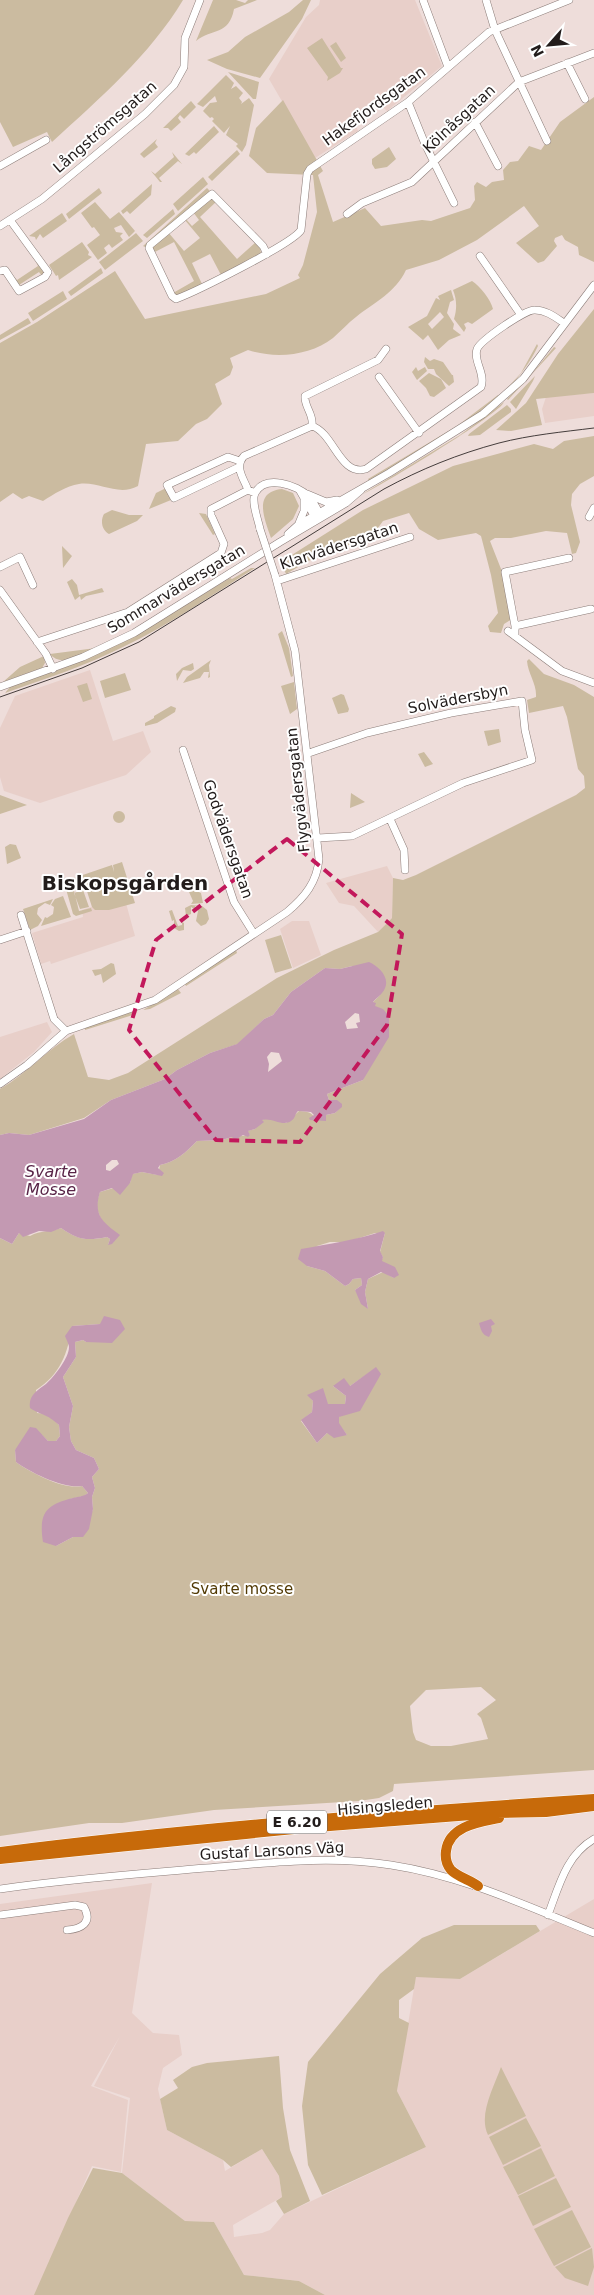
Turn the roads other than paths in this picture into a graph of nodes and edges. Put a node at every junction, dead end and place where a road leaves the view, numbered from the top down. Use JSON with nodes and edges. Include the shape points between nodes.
{"nodes":[{"id":1,"x":200,"y":0,"type":"edge"},
{"id":2,"x":424,"y":0,"type":"edge"},
{"id":3,"x":486,"y":0,"type":"edge"},
{"id":4,"x":569,"y":0,"type":"edge"},
{"id":5,"x":550,"y":4,"type":"edge"},
{"id":6,"x":495,"y":30,"type":"junction"},
{"id":7,"x":594,"y":53,"type":"edge"},
{"id":8,"x":567,"y":63,"type":"junction"},
{"id":9,"x":448,"y":67,"type":"junction"},
{"id":10,"x":519,"y":82,"type":"junction"},
{"id":11,"x":585,"y":98,"type":"dead end"},
{"id":12,"x":408,"y":102,"type":"junction"},
{"id":13,"x":475,"y":122,"type":"junction"},
{"id":14,"x":46,"y":140,"type":"dead end"},
{"id":15,"x":547,"y":141,"type":"dead end"},
{"id":16,"x":432,"y":161,"type":"junction"},
{"id":17,"x":0,"y":166,"type":"edge"},
{"id":18,"x":498,"y":166,"type":"dead end"},
{"id":19,"x":454,"y":203,"type":"dead end"},
{"id":20,"x":347,"y":214,"type":"dead end"},
{"id":21,"x":10,"y":220,"type":"junction"},
{"id":22,"x":1,"y":224,"type":"edge"},
{"id":23,"x":266,"y":254,"type":"junction"},
{"id":24,"x":480,"y":256,"type":"dead end"},
{"id":25,"x":0,"y":271,"type":"edge"},
{"id":26,"x":594,"y":285,"type":"edge"},
{"id":27,"x":521,"y":315,"type":"junction"},
{"id":28,"x":564,"y":323,"type":"junction"},
{"id":29,"x":386,"y":349,"type":"dead end"},
{"id":30,"x":379,"y":377,"type":"dead end"},
{"id":31,"x":312,"y":426,"type":"junction"},
{"id":32,"x":419,"y":433,"type":"junction"},
{"id":33,"x":239,"y":464,"type":"junction"},
{"id":34,"x":361,"y":490,"type":"junction"},
{"id":35,"x":252,"y":492,"type":"junction"},
{"id":36,"x":304,"y":495,"type":"junction"},
{"id":37,"x":345,"y":499,"type":"junction"},
{"id":38,"x":594,"y":508,"type":"edge"},
{"id":39,"x":318,"y":517,"type":"junction"},
{"id":40,"x":589,"y":517,"type":"dead end"},
{"id":41,"x":298,"y":525,"type":"junction"},
{"id":42,"x":410,"y":537,"type":"dead end"},
{"id":43,"x":280,"y":542,"type":"junction"},
{"id":44,"x":569,"y":558,"type":"dead end"},
{"id":45,"x":0,"y":567,"type":"edge"},
{"id":46,"x":276,"y":578,"type":"junction"},
{"id":47,"x":33,"y":585,"type":"dead end"},
{"id":48,"x":0,"y":590,"type":"edge"},
{"id":49,"x":591,"y":609,"type":"dead end"},
{"id":50,"x":515,"y":626,"type":"junction"},
{"id":51,"x":508,"y":631,"type":"dead end"},
{"id":52,"x":515,"y":636,"type":"junction"},
{"id":53,"x":37,"y":642,"type":"junction"},
{"id":54,"x":53,"y":669,"type":"junction"},
{"id":55,"x":594,"y":683,"type":"edge"},
{"id":56,"x":0,"y":687,"type":"edge"},
{"id":57,"x":183,"y":750,"type":"dead end"},
{"id":58,"x":308,"y":753,"type":"junction"},
{"id":59,"x":390,"y":820,"type":"junction"},
{"id":60,"x":318,"y":838,"type":"junction"},
{"id":61,"x":405,"y":870,"type":"dead end"},
{"id":62,"x":21,"y":915,"type":"dead end"},
{"id":63,"x":27,"y":931,"type":"junction"},
{"id":64,"x":254,"y":934,"type":"junction"},
{"id":65,"x":0,"y":940,"type":"edge"},
{"id":66,"x":66,"y":1031,"type":"junction"},
{"id":67,"x":0,"y":1084,"type":"edge"},
{"id":68,"x":594,"y":1799,"type":"edge"},
{"id":69,"x":594,"y":1806,"type":"edge"},
{"id":70,"x":512,"y":1814,"type":"junction"},
{"id":71,"x":594,"y":1839,"type":"edge"},
{"id":72,"x":0,"y":1852,"type":"edge"},
{"id":73,"x":0,"y":1859,"type":"edge"},
{"id":74,"x":478,"y":1886,"type":"junction"},
{"id":75,"x":0,"y":1889,"type":"edge"},
{"id":76,"x":0,"y":1914,"type":"edge"},
{"id":77,"x":548,"y":1915,"type":"junction"},
{"id":78,"x":68,"y":1930,"type":"dead end"},
{"id":79,"x":594,"y":1933,"type":"edge"}],
"edges":[{"from":1,"to":21,"type":"street","name":"Långströmsgatan","via":[[185,38],[184,67],[174,85],[88,162]]},
{"from":2,"to":9,"type":"street"},
{"from":3,"to":6,"type":"street"},
{"from":4,"to":5,"type":"street","name":"Hakefjordsgatan"},
{"from":5,"to":6,"type":"street","name":"Hakefjordsgatan"},
{"from":6,"to":9,"type":"street","name":"Hakefjordsgatan"},
{"from":6,"to":10,"type":"street"},
{"from":7,"to":8,"type":"street","name":"Kölnåsgatan"},
{"from":8,"to":10,"type":"street","name":"Kölnåsgatan"},
{"from":8,"to":11,"type":"street"},
{"from":9,"to":12,"type":"street","name":"Hakefjordsgatan"},
{"from":10,"to":13,"type":"street","name":"Kölnåsgatan"},
{"from":10,"to":15,"type":"street"},
{"from":12,"to":16,"type":"street"},
{"from":12,"to":23,"type":"street","name":"Hakefjordsgatan","via":[[310,169],[301,230],[296,237]]},
{"from":13,"to":16,"type":"street","name":"Kölnåsgatan"},
{"from":13,"to":18,"type":"street"},
{"from":14,"to":17,"type":"street","name":"Långströmsgatan"},
{"from":16,"to":19,"type":"street"},
{"from":16,"to":20,"type":"street","name":"Kölnåsgatan","via":[[412,182],[362,203]]},
{"from":21,"to":22,"type":"street","name":"Långströmsgatan"},
{"from":21,"to":25,"type":"street","via":[[48,272],[22,291],[17,289],[5,270]]},
{"from":23,"to":23,"type":"street","name":"Hakefjordsgatan","via":[[176,299],[149,248],[212,194],[263,246]]},
{"from":24,"to":27,"type":"street"},
{"from":26,"to":28,"type":"street","name":"Sommarvädersgatan"},
{"from":27,"to":28,"type":"street","via":[[537,310]]},
{"from":27,"to":32,"type":"street","via":[[477,349],[481,387]]},
{"from":28,"to":34,"type":"street","name":"Sommarvädersgatan","via":[[522,379],[484,414]]},
{"from":29,"to":31,"type":"street","via":[[378,360],[305,396],[313,418]]},
{"from":30,"to":32,"type":"street"},
{"from":31,"to":32,"type":"street","via":[[324,432],[344,461],[356,470],[366,469]]},
{"from":31,"to":33,"type":"street","via":[[244,456]]},
{"from":33,"to":33,"type":"street","via":[[228,457],[167,485],[174,498]]},
{"from":33,"to":35,"type":"street","name":"Flygvädersgatan"},
{"from":34,"to":37,"type":"street","name":"Sommarvädersgatan"},
{"from":34,"to":39,"type":"street","name":"Sommarvädersgatan","via":[[346,504]]},
{"from":35,"to":36,"type":"street","via":[[272,483],[290,485]]},
{"from":35,"to":46,"type":"street","name":"Flygvädersgatan","bridge":true},
{"from":35,"to":53,"type":"street","via":[[210,509],[224,543],[223,551],[128,612]]},
{"from":36,"to":37,"type":"street","via":[[326,502]]},
{"from":36,"to":39,"type":"street"},
{"from":36,"to":41,"type":"street","via":[[304,511]]},
{"from":37,"to":39,"type":"street","name":"Sommarvädersgatan"},
{"from":38,"to":40,"type":"street"},
{"from":39,"to":41,"type":"street","name":"Sommarvädersgatan"},
{"from":39,"to":43,"type":"street","name":"Sommarvädersgatan"},
{"from":41,"to":43,"type":"street","name":"Sommarvädersgatan"},
{"from":42,"to":46,"type":"street","name":"Klarvädersgatan"},
{"from":43,"to":54,"type":"street","name":"Sommarvädersgatan","via":[[134,633]]},
{"from":44,"to":50,"type":"street","via":[[505,572]]},
{"from":45,"to":47,"type":"street","via":[[20,557]]},
{"from":46,"to":58,"type":"street","name":"Flygvädersgatan","via":[[295,651]]},
{"from":48,"to":53,"type":"street"},
{"from":49,"to":50,"type":"street"},
{"from":50,"to":52,"type":"street"},
{"from":51,"to":52,"type":"street"},
{"from":52,"to":55,"type":"street","via":[[562,671]]},
{"from":53,"to":54,"type":"street"},
{"from":54,"to":56,"type":"street","name":"Sommarvädersgatan"},
{"from":57,"to":64,"type":"street","name":"Godvädersgatan","via":[[234,902]]},
{"from":58,"to":59,"type":"street","name":"Solvädersbyn","via":[[367,733],[451,713],[522,701],[532,760],[463,783]]},
{"from":58,"to":60,"type":"street","name":"Flygvädersgatan"},
{"from":59,"to":60,"type":"street","name":"Solvädersbyn","via":[[352,836]]},
{"from":59,"to":61,"type":"street","via":[[404,850]]},
{"from":60,"to":64,"type":"street","name":"Flygvädersgatan","via":[[318,869],[306,894],[287,912]]},
{"from":62,"to":63,"type":"street"},
{"from":63,"to":65,"type":"street"},
{"from":63,"to":66,"type":"street","via":[[54,1019]]},
{"from":64,"to":66,"type":"street","name":"Flygvädersgatan","via":[[155,1000]]},
{"from":66,"to":67,"type":"street","name":"Flygvädersgatan"},
{"from":68,"to":72,"type":"highway","name":"Hisingsleden","number":"E 6.20","via":[[366,1815]]},
{"from":69,"to":70,"type":"highway","name":"Hisingsleden","number":"E 6.20"},
{"from":70,"to":73,"type":"highway","name":"Hisingsleden","number":"E 6.20","via":[[287,1830]]},
{"from":70,"to":74,"type":"highway","via":[[465,1827],[448,1844],[445,1856],[450,1868]]},
{"from":71,"to":77,"type":"street","via":[[573,1855]]},
{"from":74,"to":75,"type":"street","name":"Gustaf Larsons Väg","via":[[392,1865],[316,1860]]},
{"from":74,"to":77,"type":"street","name":"Gustaf Larsons Väg"},
{"from":76,"to":78,"type":"street","via":[[75,1905],[84,1908],[88,1917],[85,1924]]},
{"from":77,"to":79,"type":"street","name":"Gustaf Larsons Väg"}]}
